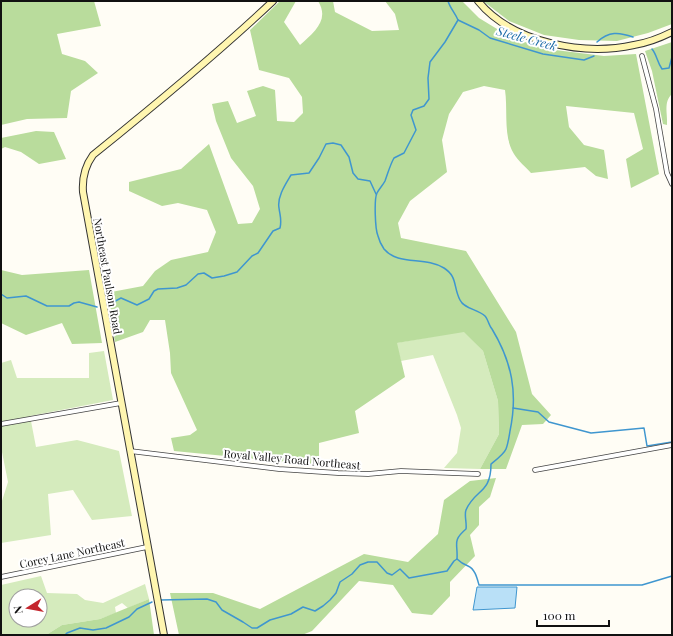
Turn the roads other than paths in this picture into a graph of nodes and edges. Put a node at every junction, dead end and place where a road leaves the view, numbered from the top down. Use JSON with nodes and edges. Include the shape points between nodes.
{"nodes":[{"id":1,"x":273,"y":1,"type":"edge"},
{"id":2,"x":478,"y":1,"type":"edge"},
{"id":3,"x":672,"y":32,"type":"edge"},
{"id":4,"x":642,"y":56,"type":"dead end"},
{"id":5,"x":672,"y":184,"type":"edge"},
{"id":6,"x":121,"y":403,"type":"junction"},
{"id":7,"x":1,"y":424,"type":"edge"},
{"id":8,"x":672,"y":445,"type":"edge"},
{"id":9,"x":129,"y":451,"type":"junction"},
{"id":10,"x":535,"y":470,"type":"dead end"},
{"id":11,"x":478,"y":474,"type":"dead end"},
{"id":12,"x":147,"y":547,"type":"junction"},
{"id":13,"x":1,"y":577,"type":"edge"},
{"id":14,"x":164,"y":635,"type":"edge"}],
"edges":[{"from":1,"to":6,"type":"street","name":"Northeast Paulson Road","via":[[236,37],[93,155],[86,167],[83,192]]},
{"from":2,"to":3,"type":"street","via":[[495,17],[517,31],[564,46],[625,47]]},
{"from":4,"to":5,"type":"street","via":[[656,109],[667,173]]},
{"from":6,"to":7,"type":"street"},
{"from":6,"to":9,"type":"street","name":"Northeast Paulson Road"},
{"from":8,"to":10,"type":"street"},
{"from":9,"to":11,"type":"street","name":"Royal Valley Road Northeast","via":[[343,474],[401,471]]},
{"from":9,"to":12,"type":"street","name":"Northeast Paulson Road"},
{"from":12,"to":13,"type":"street","name":"Corey Lane Northeast"},
{"from":12,"to":14,"type":"street","name":"Northeast Paulson Road"}]}
